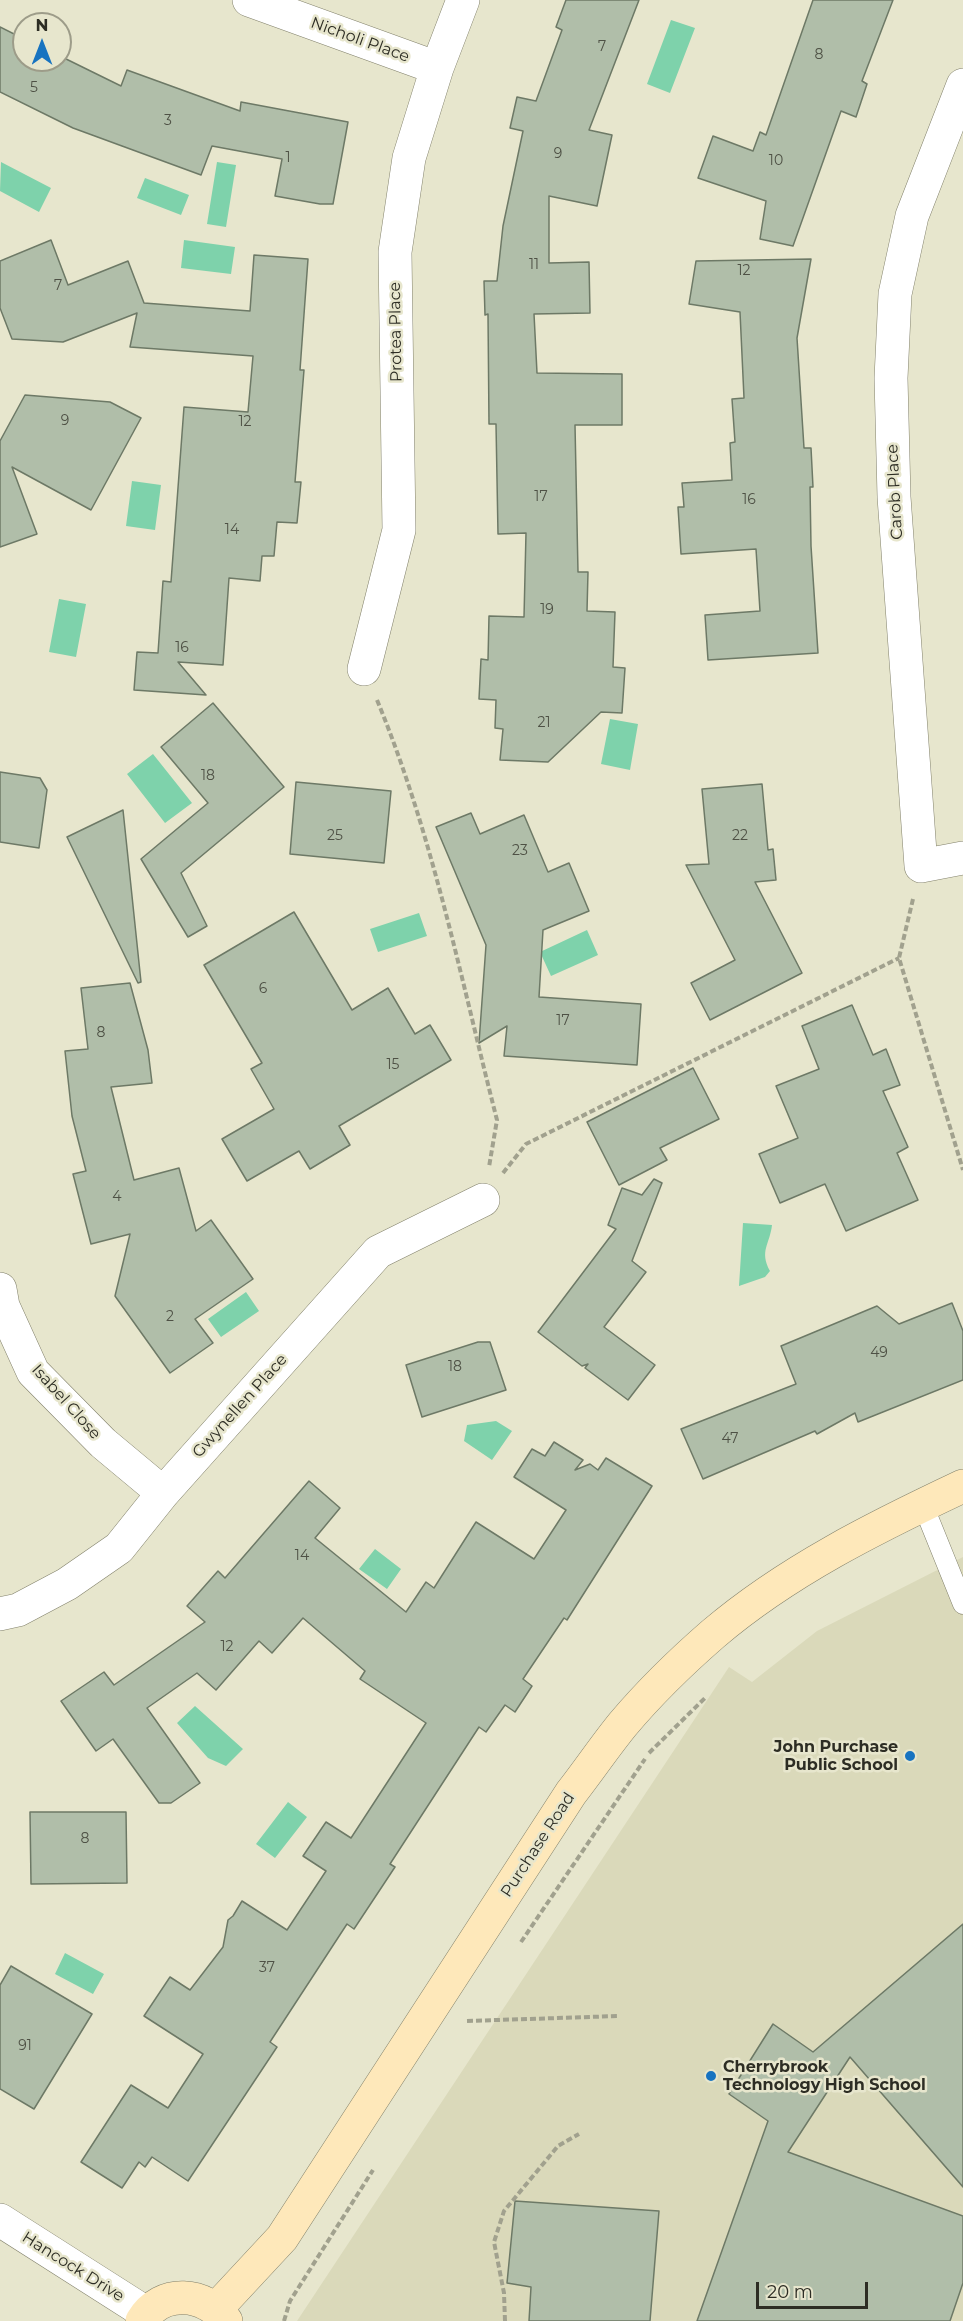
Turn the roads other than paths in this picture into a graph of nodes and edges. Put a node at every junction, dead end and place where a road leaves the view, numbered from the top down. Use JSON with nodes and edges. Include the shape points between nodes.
{"nodes":[{"id":1,"x":249,"y":0,"type":"edge"},
{"id":2,"x":463,"y":0,"type":"edge"},
{"id":3,"x":437,"y":68,"type":"junction"},
{"id":4,"x":963,"y":85,"type":"edge"},
{"id":5,"x":364,"y":669,"type":"road end"},
{"id":6,"x":963,"y":858,"type":"edge"},
{"id":7,"x":483,"y":1200,"type":"road end"},
{"id":8,"x":0,"y":1289,"type":"edge"},
{"id":9,"x":963,"y":1486,"type":"edge"},
{"id":10,"x":163,"y":1493,"type":"junction"},
{"id":11,"x":923,"y":1505,"type":"junction"},
{"id":12,"x":963,"y":1604,"type":"edge"},
{"id":13,"x":0,"y":1614,"type":"edge"},
{"id":14,"x":0,"y":2220,"type":"edge"},
{"id":15,"x":221,"y":2315,"type":"edge"},
{"id":16,"x":144,"y":2317,"type":"edge"}],
"edges":[{"from":1,"to":3,"type":"street","name":"Nicholi Place"},
{"from":2,"to":3,"type":"street","name":"Protea Place"},
{"from":3,"to":5,"type":"street","name":"Protea Place","via":[[409,158],[395,252],[399,530]]},
{"from":4,"to":6,"type":"street","name":"Carob Place","via":[[912,216],[896,294],[891,378],[894,497],[921,866]]},
{"from":7,"to":10,"type":"street","name":"Gwynellen Place","via":[[378,1252]]},
{"from":8,"to":10,"type":"street","name":"Isabel Close","via":[[3,1306],[33,1372],[103,1443]]},
{"from":9,"to":11,"type":"main road","name":"Purchase Road"},
{"from":10,"to":13,"type":"street","name":"Gwynellen Place","via":[[119,1548],[67,1584],[18,1610]]},
{"from":11,"to":12,"type":"lane"},
{"from":11,"to":15,"type":"main road","name":"Purchase Road","via":[[849,1542],[772,1589],[714,1633],[624,1722],[565,1803],[282,2238]]},
{"from":14,"to":16,"type":"street","name":"Hancock Drive"},
{"from":15,"to":16,"type":"main road","via":[[207,2302],[175,2297],[160,2303]]}]}
